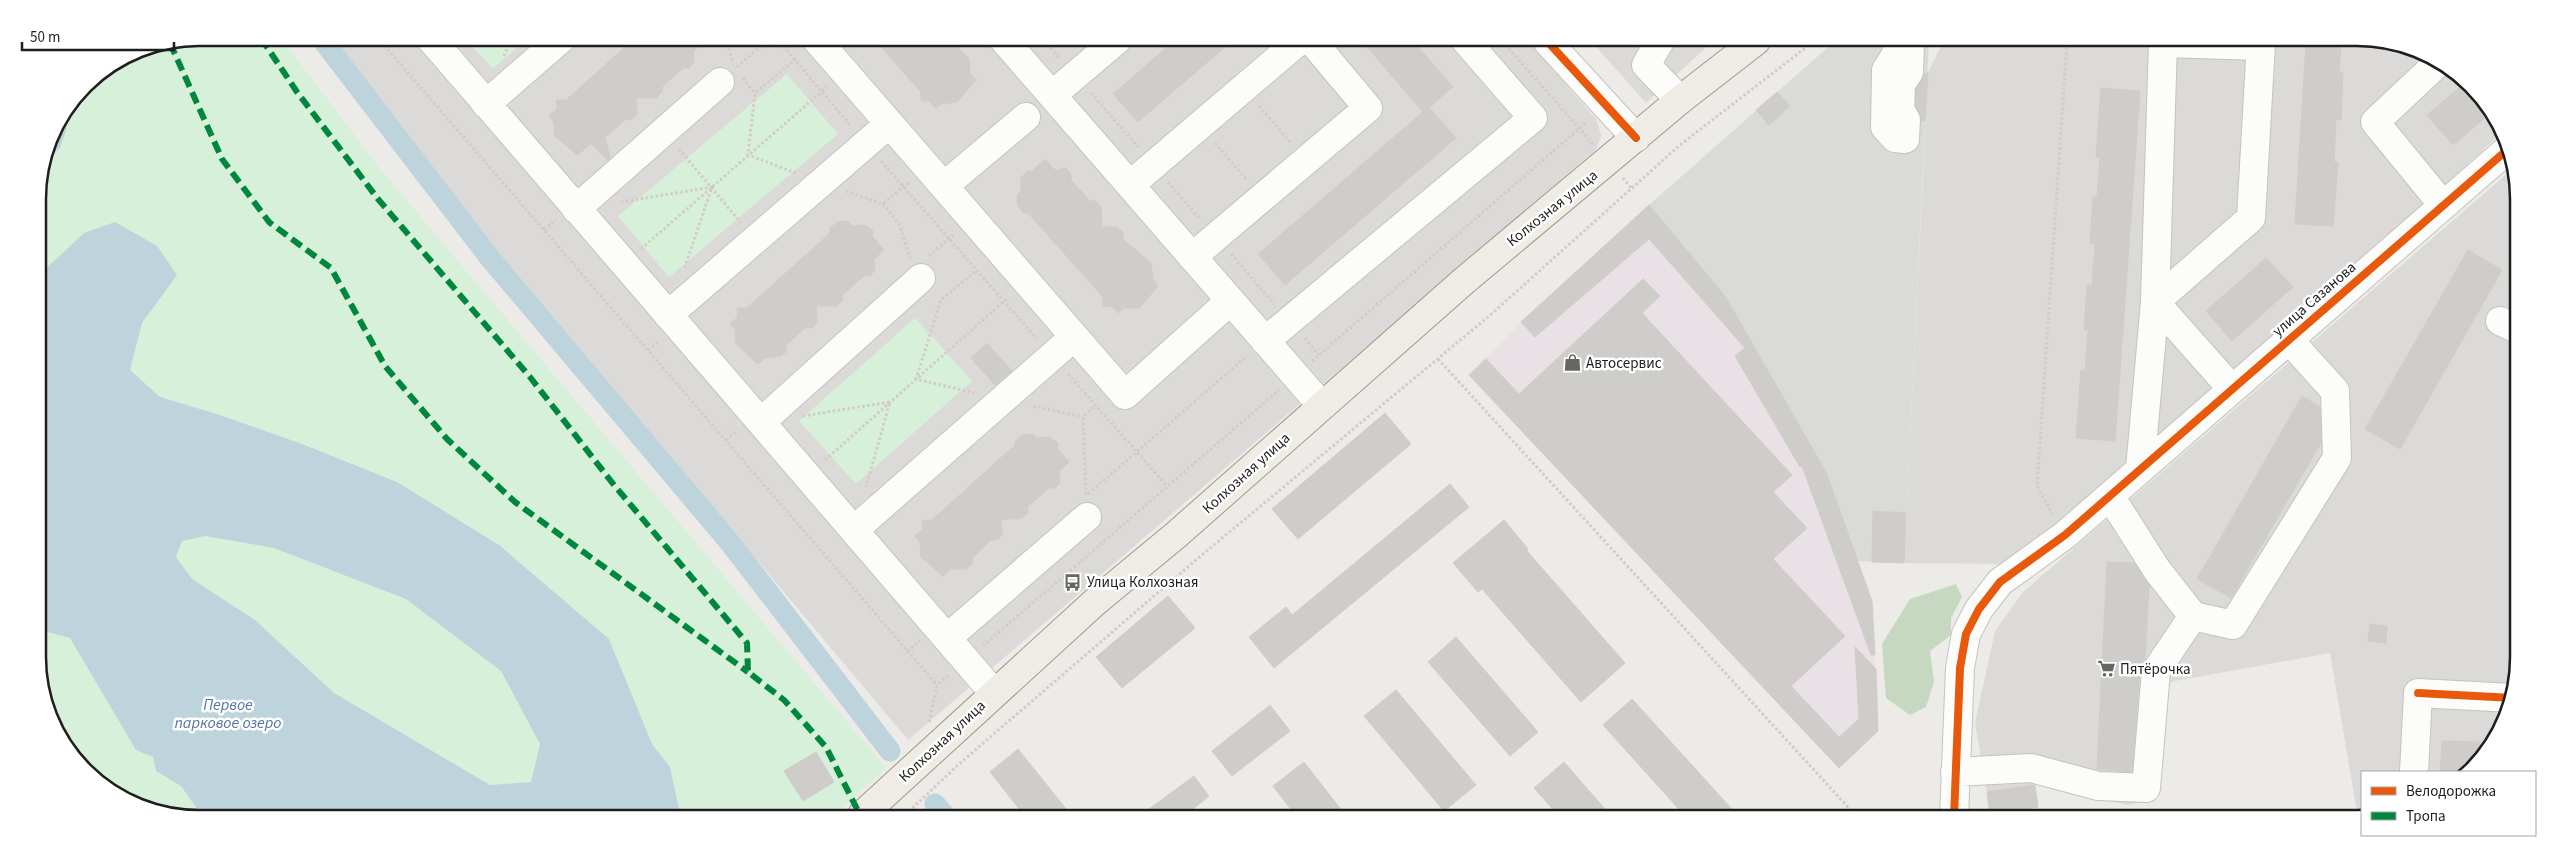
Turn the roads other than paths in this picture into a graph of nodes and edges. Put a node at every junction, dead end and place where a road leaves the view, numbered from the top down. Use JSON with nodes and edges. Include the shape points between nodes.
{"nodes":[{"id":1,"x":1292,"y":46,"type":"edge"},
{"id":2,"x":1316,"y":46,"type":"edge"},
{"id":3,"x":1471,"y":46,"type":"edge"},
{"id":4,"x":1552,"y":46,"type":"edge"},
{"id":5,"x":1657,"y":46,"type":"edge"},
{"id":6,"x":1750,"y":46,"type":"edge"},
{"id":7,"x":1898,"y":46,"type":"edge"},
{"id":8,"x":1910,"y":46,"type":"edge"},
{"id":9,"x":2163,"y":46,"type":"edge"},
{"id":10,"x":2260,"y":46,"type":"edge"},
{"id":11,"x":438,"y":47,"type":"edge"},
{"id":12,"x":552,"y":47,"type":"edge"},
{"id":13,"x":823,"y":47,"type":"edge"},
{"id":14,"x":1010,"y":47,"type":"edge"},
{"id":15,"x":1109,"y":47,"type":"edge"},
{"id":16,"x":2433,"y":67,"type":"edge"},
{"id":17,"x":720,"y":82,"type":"road end"},
{"id":18,"x":1052,"y":95,"type":"junction"},
{"id":19,"x":1680,"y":100,"type":"junction"},
{"id":20,"x":486,"y":104,"type":"junction"},
{"id":21,"x":1026,"y":117,"type":"dead end"},
{"id":22,"x":890,"y":124,"type":"junction"},
{"id":23,"x":1636,"y":138,"type":"junction"},
{"id":24,"x":2503,"y":154,"type":"edge"},
{"id":25,"x":1130,"y":184,"type":"junction"},
{"id":26,"x":944,"y":186,"type":"junction"},
{"id":27,"x":2443,"y":205,"type":"junction"},
{"id":28,"x":576,"y":209,"type":"junction"},
{"id":29,"x":1192,"y":257,"type":"junction"},
{"id":30,"x":920,"y":265,"type":"road end"},
{"id":31,"x":1230,"y":301,"type":"junction"},
{"id":32,"x":2155,"y":302,"type":"junction"},
{"id":33,"x":668,"y":315,"type":"junction"},
{"id":34,"x":1074,"y":336,"type":"junction"},
{"id":35,"x":2289,"y":340,"type":"junction"},
{"id":36,"x":1265,"y":341,"type":"junction"},
{"id":37,"x":2232,"y":389,"type":"junction"},
{"id":38,"x":1322,"y":406,"type":"junction"},
{"id":39,"x":761,"y":422,"type":"junction"},
{"id":40,"x":2140,"y":469,"type":"junction"},
{"id":41,"x":2110,"y":496,"type":"junction"},
{"id":42,"x":1086,"y":506,"type":"road end"},
{"id":43,"x":854,"y":530,"type":"junction"},
{"id":44,"x":2193,"y":616,"type":"junction"},
{"id":45,"x":947,"y":638,"type":"junction"},
{"id":46,"x":994,"y":693,"type":"junction"},
{"id":47,"x":2505,"y":698,"type":"edge"},
{"id":48,"x":2414,"y":771,"type":"edge"},
{"id":49,"x":1955,"y":772,"type":"junction"},
{"id":50,"x":1954,"y":809,"type":"edge"},
{"id":51,"x":867,"y":810,"type":"edge"}],
"edges":[{"from":1,"to":25,"type":"street"},
{"from":2,"to":29,"type":"street","via":[[1368,108]]},
{"from":3,"to":36,"type":"street","via":[[1533,118]]},
{"from":4,"to":23,"type":"street"},
{"from":5,"to":19,"type":"street","via":[[1646,65]]},
{"from":6,"to":19,"type":"main road","name":"Колхозная улица"},
{"from":7,"to":8,"type":"street","via":[[1886,70],[1885,127],[1895,138],[1906,139],[1906,120],[1916,110],[1917,85],[1909,72]]},
{"from":9,"to":32,"type":"street"},
{"from":10,"to":32,"type":"street","via":[[2250,218]]},
{"from":11,"to":20,"type":"street"},
{"from":12,"to":20,"type":"street"},
{"from":13,"to":22,"type":"street"},
{"from":14,"to":18,"type":"street"},
{"from":15,"to":18,"type":"street"},
{"from":16,"to":27,"type":"street","via":[[2375,122]]},
{"from":17,"to":28,"type":"street"},
{"from":18,"to":25,"type":"street"},
{"from":19,"to":23,"type":"main road","name":"Колхозная улица"},
{"from":20,"to":28,"type":"street"},
{"from":21,"to":26,"type":"street"},
{"from":22,"to":26,"type":"street"},
{"from":22,"to":33,"type":"street"},
{"from":23,"to":38,"type":"main road","name":"Колхозная улица","via":[[1465,280]]},
{"from":24,"to":27,"type":"street","name":"улица Сазанова"},
{"from":25,"to":29,"type":"street"},
{"from":26,"to":34,"type":"street"},
{"from":27,"to":35,"type":"street","name":"улица Сазанова"},
{"from":28,"to":33,"type":"street"},
{"from":29,"to":31,"type":"street"},
{"from":30,"to":39,"type":"street"},
{"from":31,"to":34,"type":"street","via":[[1124,395]]},
{"from":31,"to":36,"type":"street"},
{"from":32,"to":37,"type":"street"},
{"from":32,"to":40,"type":"street"},
{"from":33,"to":39,"type":"street"},
{"from":34,"to":43,"type":"street"},
{"from":35,"to":37,"type":"street","name":"улица Сазанова"},
{"from":35,"to":44,"type":"street","via":[[2335,391],[2337,458],[2233,625]]},
{"from":36,"to":38,"type":"street"},
{"from":37,"to":40,"type":"street","name":"улица Сазанова"},
{"from":38,"to":46,"type":"main road","name":"Колхозная улица"},
{"from":39,"to":43,"type":"street"},
{"from":40,"to":41,"type":"street","name":"улица Сазанова"},
{"from":41,"to":44,"type":"street","via":[[2157,570]]},
{"from":41,"to":49,"type":"street","name":"улица Сазанова","via":[[2065,535],[2000,582],[1980,609],[1966,634],[1960,668]]},
{"from":42,"to":45,"type":"street"},
{"from":43,"to":45,"type":"street"},
{"from":44,"to":49,"type":"street","via":[[2156,672],[2146,788],[2098,786],[2031,768]]},
{"from":45,"to":46,"type":"street"},
{"from":46,"to":51,"type":"main road","name":"Колхозная улица"},
{"from":47,"to":48,"type":"street","via":[[2418,693]]},
{"from":49,"to":50,"type":"street","name":"улица Сазанова"}]}
